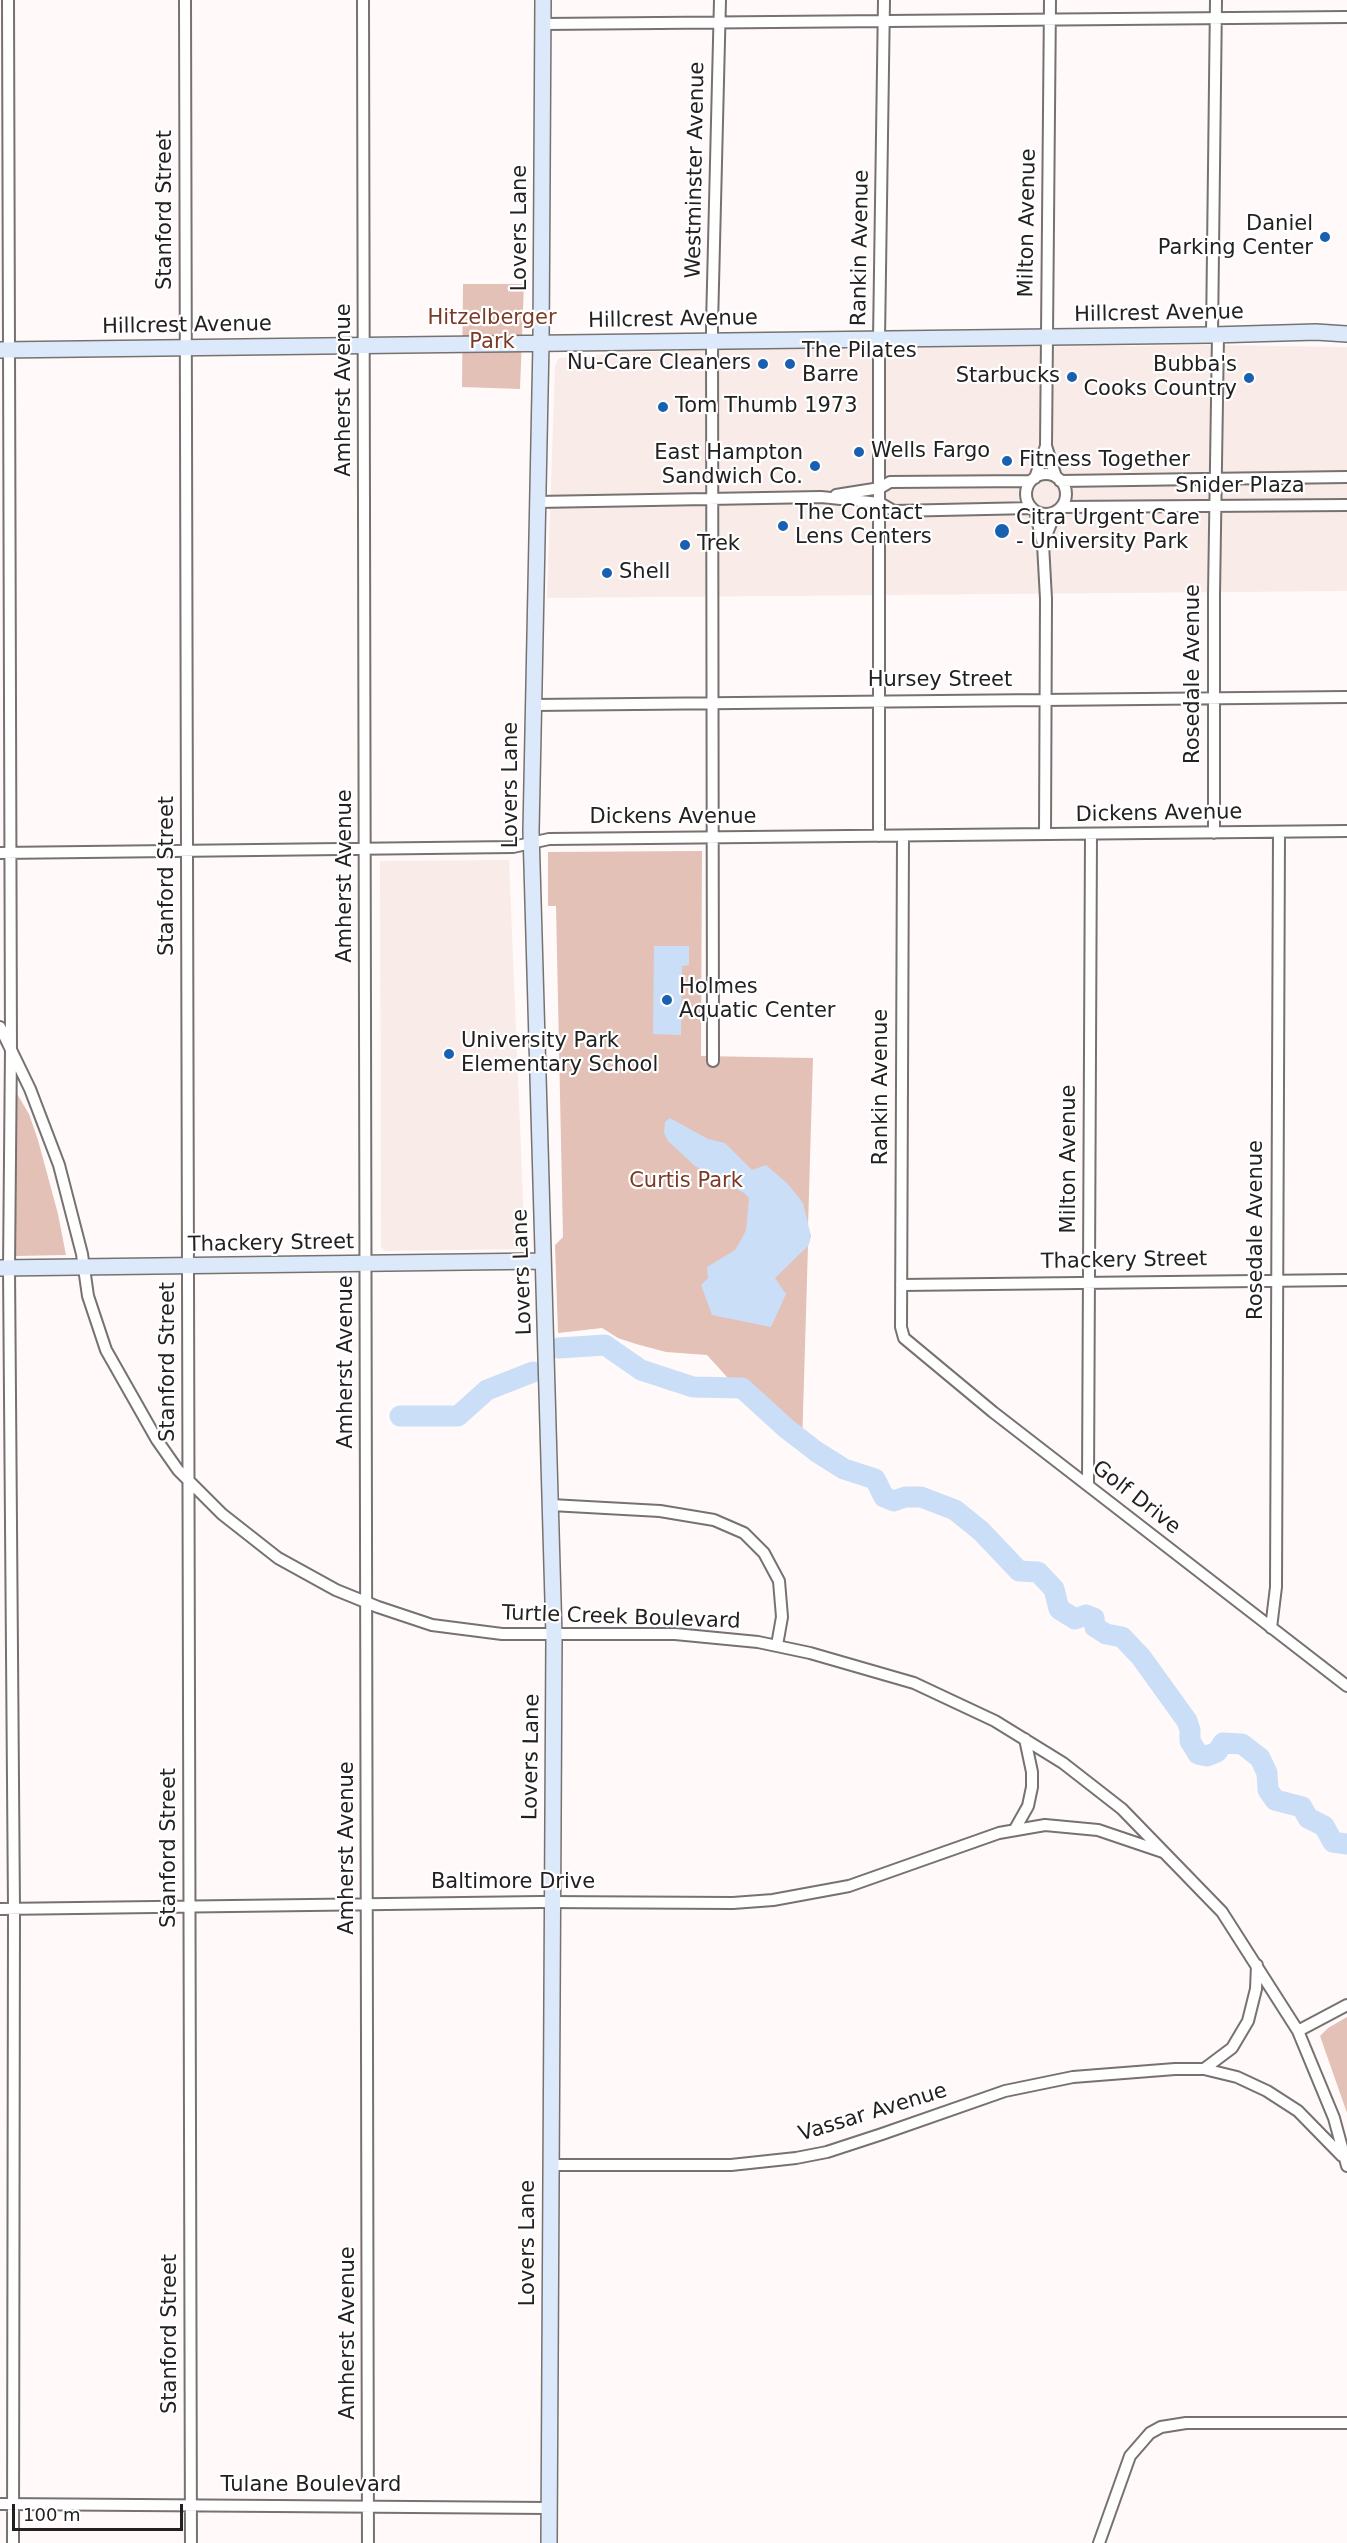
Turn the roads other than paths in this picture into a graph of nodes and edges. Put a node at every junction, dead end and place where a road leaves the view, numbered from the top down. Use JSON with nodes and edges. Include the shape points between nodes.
{"nodes":[{"id":1,"x":8,"y":0,"type":"edge"},
{"id":2,"x":185,"y":0,"type":"edge"},
{"id":3,"x":363,"y":0,"type":"edge"},
{"id":4,"x":543,"y":0,"type":"edge"},
{"id":5,"x":720,"y":0,"type":"edge"},
{"id":6,"x":884,"y":0,"type":"edge"},
{"id":7,"x":1050,"y":0,"type":"edge"},
{"id":8,"x":1216,"y":0,"type":"edge"},
{"id":9,"x":1347,"y":17,"type":"edge"},
{"id":10,"x":1216,"y":18,"type":"junction"},
{"id":11,"x":1049,"y":21,"type":"junction"},
{"id":12,"x":884,"y":22,"type":"junction"},
{"id":13,"x":543,"y":24,"type":"junction"},
{"id":14,"x":719,"y":24,"type":"junction"},
{"id":15,"x":1347,"y":334,"type":"edge"},
{"id":16,"x":1215,"y":335,"type":"junction"},
{"id":17,"x":1046,"y":337,"type":"junction"},
{"id":18,"x":879,"y":339,"type":"junction"},
{"id":19,"x":712,"y":341,"type":"junction"},
{"id":20,"x":541,"y":343,"type":"junction"},
{"id":21,"x":365,"y":345,"type":"junction"},
{"id":22,"x":186,"y":347,"type":"junction"},
{"id":23,"x":4,"y":350,"type":"edge"},
{"id":24,"x":1046,"y":446,"type":"junction"},
{"id":25,"x":1347,"y":477,"type":"edge"},
{"id":26,"x":1216,"y":478,"type":"junction"},
{"id":27,"x":1058,"y":479,"type":"junction"},
{"id":28,"x":1033,"y":480,"type":"junction"},
{"id":29,"x":880,"y":488,"type":"junction"},
{"id":30,"x":821,"y":497,"type":"junction"},
{"id":31,"x":711,"y":499,"type":"junction"},
{"id":32,"x":537,"y":502,"type":"junction"},
{"id":33,"x":880,"y":503,"type":"junction"},
{"id":34,"x":1347,"y":505,"type":"edge"},
{"id":35,"x":1215,"y":507,"type":"junction"},
{"id":36,"x":1058,"y":509,"type":"junction"},
{"id":37,"x":1034,"y":510,"type":"junction"},
{"id":38,"x":1043,"y":544,"type":"junction"},
{"id":39,"x":1347,"y":697,"type":"edge"},
{"id":40,"x":1213,"y":698,"type":"junction"},
{"id":41,"x":1046,"y":700,"type":"junction"},
{"id":42,"x":879,"y":701,"type":"junction"},
{"id":43,"x":712,"y":703,"type":"junction"},
{"id":44,"x":533,"y":705,"type":"junction"},
{"id":45,"x":1347,"y":831,"type":"edge"},
{"id":46,"x":1214,"y":832,"type":"junction"},
{"id":47,"x":1279,"y":832,"type":"junction"},
{"id":48,"x":1045,"y":834,"type":"junction"},
{"id":49,"x":1091,"y":834,"type":"junction"},
{"id":50,"x":879,"y":836,"type":"junction"},
{"id":51,"x":903,"y":836,"type":"junction"},
{"id":52,"x":712,"y":838,"type":"junction"},
{"id":53,"x":531,"y":843,"type":"junction"},
{"id":54,"x":188,"y":850,"type":"junction"},
{"id":55,"x":366,"y":850,"type":"junction"},
{"id":56,"x":5,"y":853,"type":"edge"},
{"id":57,"x":0,"y":1027,"type":"edge"},
{"id":58,"x":11,"y":1048,"type":"junction"},
{"id":59,"x":713,"y":1061,"type":"dead end"},
{"id":60,"x":543,"y":1262,"type":"junction"},
{"id":61,"x":366,"y":1263,"type":"junction"},
{"id":62,"x":188,"y":1266,"type":"junction"},
{"id":63,"x":4,"y":1268,"type":"edge"},
{"id":64,"x":83,"y":1268,"type":"junction"},
{"id":65,"x":1276,"y":1280,"type":"junction"},
{"id":66,"x":1347,"y":1280,"type":"edge"},
{"id":67,"x":1089,"y":1283,"type":"junction"},
{"id":68,"x":901,"y":1285,"type":"junction"},
{"id":69,"x":904,"y":1338,"type":"joint"},
{"id":70,"x":188,"y":1481,"type":"junction"},
{"id":71,"x":1088,"y":1485,"type":"junction"},
{"id":72,"x":551,"y":1505,"type":"junction"},
{"id":73,"x":367,"y":1604,"type":"junction"},
{"id":74,"x":1271,"y":1628,"type":"junction"},
{"id":75,"x":554,"y":1636,"type":"junction"},
{"id":76,"x":777,"y":1646,"type":"junction"},
{"id":77,"x":1347,"y":1686,"type":"edge"},
{"id":78,"x":1025,"y":1739,"type":"junction"},
{"id":79,"x":1015,"y":1829,"type":"junction"},
{"id":80,"x":1167,"y":1853,"type":"junction"},
{"id":81,"x":552,"y":1902,"type":"junction"},
{"id":82,"x":368,"y":1904,"type":"junction"},
{"id":83,"x":190,"y":1906,"type":"junction"},
{"id":84,"x":0,"y":1909,"type":"edge"},
{"id":85,"x":14,"y":1909,"type":"junction"},
{"id":86,"x":1257,"y":1964,"type":"junction"},
{"id":87,"x":1347,"y":2005,"type":"edge"},
{"id":88,"x":1298,"y":2031,"type":"junction"},
{"id":89,"x":1204,"y":2069,"type":"junction"},
{"id":90,"x":1346,"y":2162,"type":"edge"},
{"id":91,"x":551,"y":2165,"type":"junction"},
{"id":92,"x":1347,"y":2423,"type":"edge"},
{"id":93,"x":0,"y":2505,"type":"edge"},
{"id":94,"x":13,"y":2505,"type":"junction"},
{"id":95,"x":191,"y":2505,"type":"junction"},
{"id":96,"x":368,"y":2506,"type":"junction"},
{"id":97,"x":549,"y":2508,"type":"junction"},
{"id":98,"x":13,"y":2543,"type":"edge"},
{"id":99,"x":191,"y":2543,"type":"edge"},
{"id":100,"x":368,"y":2543,"type":"edge"},
{"id":101,"x":549,"y":2543,"type":"edge"},
{"id":102,"x":1099,"y":2543,"type":"edge"}],
"edges":[{"from":1,"to":23,"type":"street"},
{"from":2,"to":22,"type":"street","name":"Stanford Street"},
{"from":3,"to":21,"type":"street","name":"Amherst Avenue"},
{"from":4,"to":13,"type":"main road","name":"Lovers Lane"},
{"from":5,"to":14,"type":"street","name":"Westminster Avenue"},
{"from":6,"to":12,"type":"street","name":"Rankin Avenue"},
{"from":7,"to":11,"type":"street","name":"Milton Avenue"},
{"from":8,"to":10,"type":"street","name":"Rosedale Avenue"},
{"from":9,"to":10,"type":"street"},
{"from":10,"to":11,"type":"street"},
{"from":10,"to":16,"type":"street","name":"Rosedale Avenue"},
{"from":11,"to":12,"type":"street"},
{"from":11,"to":17,"type":"street","name":"Milton Avenue"},
{"from":12,"to":14,"type":"street"},
{"from":12,"to":18,"type":"street","name":"Rankin Avenue"},
{"from":13,"to":14,"type":"street"},
{"from":13,"to":20,"type":"main road","name":"Lovers Lane"},
{"from":14,"to":19,"type":"street","name":"Westminster Avenue"},
{"from":15,"to":16,"type":"main road","name":"Hillcrest Avenue"},
{"from":16,"to":17,"type":"main road","name":"Hillcrest Avenue"},
{"from":16,"to":26,"type":"street","name":"Rosedale Avenue"},
{"from":17,"to":18,"type":"main road","name":"Hillcrest Avenue"},
{"from":17,"to":24,"type":"street","name":"Milton Avenue"},
{"from":18,"to":19,"type":"main road","name":"Hillcrest Avenue"},
{"from":18,"to":29,"type":"street","name":"Rankin Avenue"},
{"from":19,"to":20,"type":"main road","name":"Hillcrest Avenue"},
{"from":19,"to":31,"type":"street","name":"Westminster Avenue"},
{"from":20,"to":21,"type":"main road","name":"Hillcrest Avenue"},
{"from":20,"to":32,"type":"main road","name":"Lovers Lane"},
{"from":21,"to":22,"type":"main road","name":"Hillcrest Avenue"},
{"from":21,"to":55,"type":"street","name":"Amherst Avenue"},
{"from":22,"to":23,"type":"main road","name":"Hillcrest Avenue"},
{"from":22,"to":54,"type":"street","name":"Stanford Street"},
{"from":23,"to":56,"type":"street"},
{"from":24,"to":27,"type":"street","name":"Milton Avenue"},
{"from":24,"to":28,"type":"street","name":"Milton Avenue"},
{"from":25,"to":26,"type":"street","name":"Snider Plaza"},
{"from":26,"to":27,"type":"street","name":"Snider Plaza"},
{"from":26,"to":35,"type":"street","name":"Rosedale Avenue"},
{"from":27,"to":28,"type":"street","via":[[1046,474]]},
{"from":27,"to":36,"type":"street","via":[[1065,494]]},
{"from":28,"to":29,"type":"street","via":[[897,482]]},
{"from":28,"to":37,"type":"street","via":[[1026,495]]},
{"from":29,"to":30,"type":"street"},
{"from":29,"to":33,"type":"street","name":"Rankin Avenue"},
{"from":30,"to":31,"type":"street"},
{"from":30,"to":33,"type":"street"},
{"from":31,"to":32,"type":"street"},
{"from":31,"to":43,"type":"street","name":"Westminster Avenue"},
{"from":32,"to":44,"type":"main road","name":"Lovers Lane"},
{"from":33,"to":37,"type":"street","via":[[894,511]]},
{"from":33,"to":42,"type":"street","name":"Rankin Avenue"},
{"from":34,"to":35,"type":"street","name":"Snider Plaza"},
{"from":35,"to":36,"type":"street","name":"Snider Plaza"},
{"from":35,"to":40,"type":"street","name":"Rosedale Avenue"},
{"from":36,"to":37,"type":"street","via":[[1045,514]]},
{"from":36,"to":38,"type":"street"},
{"from":37,"to":38,"type":"street"},
{"from":38,"to":41,"type":"street"},
{"from":39,"to":40,"type":"street","name":"Hursey Street"},
{"from":40,"to":41,"type":"street","name":"Hursey Street"},
{"from":40,"to":46,"type":"street","name":"Rosedale Avenue"},
{"from":41,"to":42,"type":"street","name":"Hursey Street"},
{"from":41,"to":48,"type":"street"},
{"from":42,"to":43,"type":"street","name":"Hursey Street"},
{"from":42,"to":50,"type":"street","name":"Rankin Avenue"},
{"from":43,"to":44,"type":"street","name":"Hursey Street"},
{"from":43,"to":52,"type":"street","name":"Westminster Avenue"},
{"from":44,"to":53,"type":"main road","name":"Lovers Lane"},
{"from":45,"to":47,"type":"street","name":"Dickens Avenue"},
{"from":46,"to":47,"type":"street","name":"Dickens Avenue"},
{"from":46,"to":49,"type":"street","name":"Dickens Avenue"},
{"from":47,"to":65,"type":"street","name":"Rosedale Avenue"},
{"from":48,"to":49,"type":"street","name":"Dickens Avenue"},
{"from":48,"to":51,"type":"street","name":"Dickens Avenue"},
{"from":49,"to":67,"type":"street","name":"Milton Avenue"},
{"from":50,"to":51,"type":"street","name":"Dickens Avenue"},
{"from":50,"to":52,"type":"street","name":"Dickens Avenue"},
{"from":51,"to":68,"type":"street","name":"Rankin Avenue"},
{"from":52,"to":53,"type":"street","name":"Dickens Avenue","via":[[549,839]]},
{"from":52,"to":59,"type":"street","name":"Westminster Avenue"},
{"from":53,"to":55,"type":"street","name":"Dickens Avenue","via":[[513,847]]},
{"from":53,"to":60,"type":"main road","name":"Lovers Lane"},
{"from":54,"to":55,"type":"street","name":"Dickens Avenue"},
{"from":54,"to":56,"type":"street","name":"Dickens Avenue"},
{"from":54,"to":62,"type":"street","name":"Stanford Street"},
{"from":55,"to":61,"type":"street","name":"Amherst Avenue"},
{"from":56,"to":58,"type":"street"},
{"from":57,"to":58,"type":"street","name":"Turtle Creek Boulevard"},
{"from":58,"to":63,"type":"street"},
{"from":58,"to":64,"type":"street","name":"Turtle Creek Boulevard","via":[[59,1165]]},
{"from":60,"to":61,"type":"main road","name":"Thackery Street"},
{"from":60,"to":72,"type":"main road","name":"Lovers Lane"},
{"from":61,"to":62,"type":"main road","name":"Thackery Street"},
{"from":61,"to":73,"type":"street","name":"Amherst Avenue"},
{"from":62,"to":64,"type":"main road","name":"Thackery Street"},
{"from":62,"to":70,"type":"street","name":"Stanford Street"},
{"from":63,"to":64,"type":"main road","name":"Thackery Street"},
{"from":63,"to":85,"type":"street"},
{"from":64,"to":70,"type":"street","name":"Turtle Creek Boulevard","via":[[97,1325],[115,1367],[157,1440]]},
{"from":65,"to":66,"type":"street","name":"Thackery Street"},
{"from":65,"to":67,"type":"street","name":"Thackery Street"},
{"from":65,"to":74,"type":"street","name":"Rosedale Avenue","via":[[1276,1587]]},
{"from":67,"to":68,"type":"street","name":"Thackery Street"},
{"from":67,"to":71,"type":"street","name":"Milton Avenue"},
{"from":68,"to":69,"type":"street","name":"Rankin Avenue"},
{"from":69,"to":71,"type":"street","name":"Golf Drive"},
{"from":70,"to":73,"type":"street","name":"Turtle Creek Boulevard","via":[[278,1558]]},
{"from":70,"to":83,"type":"street","name":"Stanford Street"},
{"from":71,"to":74,"type":"street","name":"Golf Drive"},
{"from":72,"to":75,"type":"main road","name":"Lovers Lane"},
{"from":72,"to":76,"type":"street","via":[[660,1511],[714,1520],[744,1533],[764,1552],[779,1581],[782,1617]]},
{"from":73,"to":75,"type":"street","name":"Turtle Creek Boulevard","via":[[432,1625]]},
{"from":73,"to":82,"type":"street","name":"Amherst Avenue"},
{"from":74,"to":77,"type":"street","name":"Golf Drive"},
{"from":75,"to":76,"type":"street","name":"Turtle Creek Boulevard","via":[[675,1634]]},
{"from":75,"to":81,"type":"main road","name":"Lovers Lane"},
{"from":76,"to":78,"type":"street","name":"Turtle Creek Boulevard","via":[[914,1683]]},
{"from":78,"to":79,"type":"street","via":[[1032,1788],[1028,1806]]},
{"from":78,"to":80,"type":"street","name":"Turtle Creek Boulevard","via":[[1122,1809]]},
{"from":79,"to":80,"type":"street","name":"Baltimore Drive","via":[[1045,1825],[1098,1830]]},
{"from":79,"to":81,"type":"street","name":"Baltimore Drive","via":[[891,1873],[812,1894],[733,1903]]},
{"from":80,"to":86,"type":"street","name":"Turtle Creek Boulevard","via":[[1222,1912]]},
{"from":81,"to":82,"type":"street","name":"Baltimore Drive"},
{"from":81,"to":91,"type":"main road","name":"Lovers Lane"},
{"from":82,"to":83,"type":"street","name":"Baltimore Drive"},
{"from":82,"to":96,"type":"street","name":"Amherst Avenue"},
{"from":83,"to":85,"type":"street","name":"Baltimore Drive"},
{"from":83,"to":95,"type":"street","name":"Stanford Street"},
{"from":84,"to":85,"type":"street","name":"Baltimore Drive"},
{"from":85,"to":94,"type":"street"},
{"from":86,"to":88,"type":"street","name":"Turtle Creek Boulevard"},
{"from":86,"to":89,"type":"street","via":[[1248,2020],[1232,2048]]},
{"from":87,"to":88,"type":"street"},
{"from":88,"to":90,"type":"street","name":"Turtle Creek Boulevard","via":[[1334,2118]]},
{"from":89,"to":90,"type":"street","name":"Vassar Avenue","via":[[1237,2077],[1267,2091],[1298,2112]]},
{"from":89,"to":91,"type":"street","name":"Vassar Avenue","via":[[1112,2072],[1039,2083],[827,2152],[767,2162]]},
{"from":91,"to":97,"type":"main road","name":"Lovers Lane"},
{"from":92,"to":102,"type":"street","via":[[1186,2423],[1161,2427],[1150,2433],[1130,2456]]},
{"from":93,"to":94,"type":"street","name":"Tulane Boulevard"},
{"from":94,"to":95,"type":"street","name":"Tulane Boulevard"},
{"from":94,"to":98,"type":"street"},
{"from":95,"to":96,"type":"street","name":"Tulane Boulevard"},
{"from":95,"to":99,"type":"street","name":"Stanford Street"},
{"from":96,"to":97,"type":"street","name":"Tulane Boulevard"},
{"from":96,"to":100,"type":"street","name":"Amherst Avenue"},
{"from":97,"to":101,"type":"main road","name":"Lovers Lane"}]}
